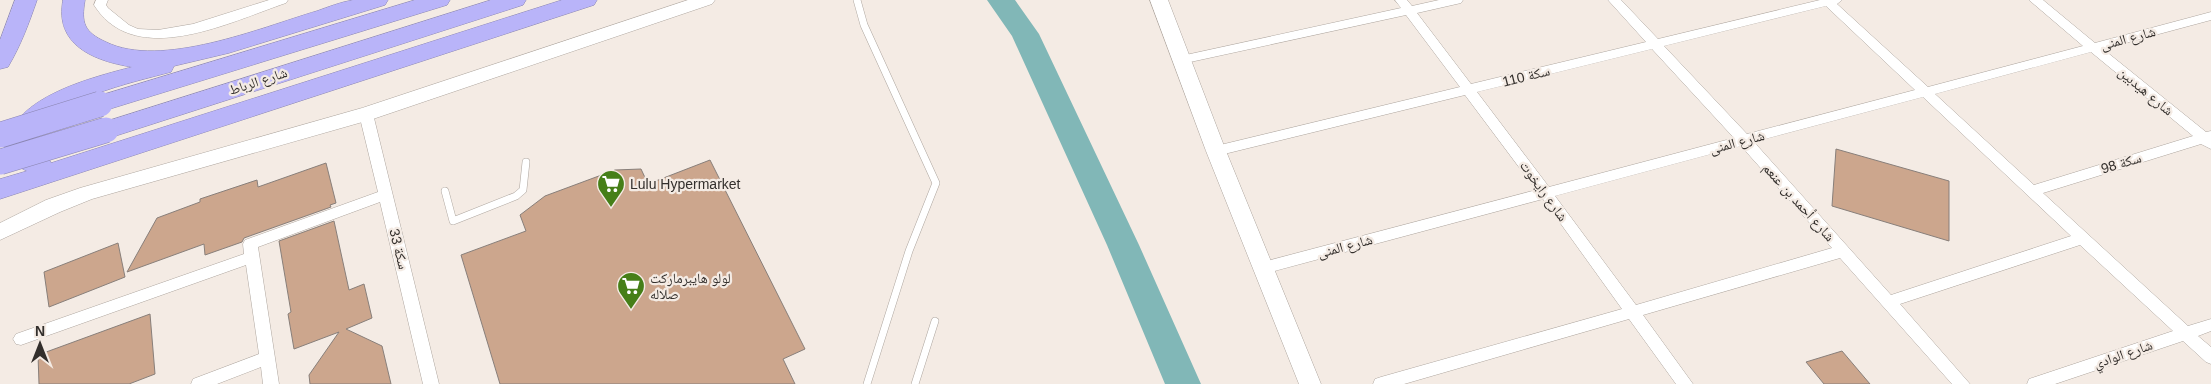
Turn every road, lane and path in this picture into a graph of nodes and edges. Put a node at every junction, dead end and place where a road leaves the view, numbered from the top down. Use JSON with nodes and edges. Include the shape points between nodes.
{"nodes":[{"id":1,"x":26,"y":0,"type":"edge"},
{"id":2,"x":74,"y":0,"type":"edge"},
{"id":3,"x":102,"y":0,"type":"edge"},
{"id":4,"x":282,"y":0,"type":"edge"},
{"id":5,"x":377,"y":0,"type":"edge"},
{"id":6,"x":439,"y":0,"type":"edge"},
{"id":7,"x":515,"y":0,"type":"edge"},
{"id":8,"x":586,"y":0,"type":"edge"},
{"id":9,"x":706,"y":0,"type":"edge"},
{"id":10,"x":857,"y":0,"type":"edge"},
{"id":11,"x":1159,"y":0,"type":"edge"},
{"id":12,"x":1457,"y":0,"type":"edge"},
{"id":13,"x":1614,"y":0,"type":"edge"},
{"id":14,"x":2035,"y":0,"type":"edge"},
{"id":15,"x":1830,"y":1,"type":"edge"},
{"id":16,"x":1405,"y":6,"type":"edge"},
{"id":17,"x":2211,"y":16,"type":"edge"},
{"id":18,"x":1656,"y":44,"type":"junction"},
{"id":19,"x":227,"y":46,"type":"junction"},
{"id":20,"x":2094,"y":47,"type":"junction"},
{"id":21,"x":1,"y":60,"type":"edge"},
{"id":22,"x":1181,"y":60,"type":"junction"},
{"id":23,"x":1468,"y":90,"type":"junction"},
{"id":24,"x":1927,"y":92,"type":"junction"},
{"id":25,"x":366,"y":114,"type":"junction"},
{"id":26,"x":0,"y":135,"type":"edge"},
{"id":27,"x":2208,"y":139,"type":"edge"},
{"id":28,"x":1744,"y":140,"type":"junction"},
{"id":29,"x":1216,"y":151,"type":"junction"},
{"id":30,"x":0,"y":162,"type":"edge"},
{"id":31,"x":85,"y":162,"type":"junction"},
{"id":32,"x":526,"y":162,"type":"dead end"},
{"id":33,"x":0,"y":189,"type":"edge"},
{"id":34,"x":445,"y":191,"type":"dead end"},
{"id":35,"x":2031,"y":191,"type":"junction"},
{"id":36,"x":1546,"y":193,"type":"junction"},
{"id":37,"x":385,"y":195,"type":"junction"},
{"id":38,"x":0,"y":232,"type":"edge"},
{"id":39,"x":2083,"y":238,"type":"junction"},
{"id":40,"x":1843,"y":251,"type":"junction"},
{"id":41,"x":252,"y":257,"type":"junction"},
{"id":42,"x":1263,"y":268,"type":"junction"},
{"id":43,"x":1888,"y":302,"type":"junction"},
{"id":44,"x":1632,"y":312,"type":"junction"},
{"id":45,"x":935,"y":321,"type":"dead end"},
{"id":46,"x":2211,"y":325,"type":"edge"},
{"id":47,"x":2186,"y":333,"type":"junction"},
{"id":48,"x":21,"y":339,"type":"dead end"},
{"id":49,"x":2211,"y":357,"type":"edge"},
{"id":50,"x":267,"y":358,"type":"junction"},
{"id":51,"x":200,"y":384,"type":"edge"},
{"id":52,"x":271,"y":384,"type":"edge"},
{"id":53,"x":431,"y":384,"type":"edge"},
{"id":54,"x":867,"y":384,"type":"edge"},
{"id":55,"x":915,"y":384,"type":"edge"},
{"id":56,"x":1310,"y":384,"type":"edge"},
{"id":57,"x":1381,"y":384,"type":"edge"},
{"id":58,"x":1685,"y":384,"type":"edge"},
{"id":59,"x":1962,"y":384,"type":"edge"},
{"id":60,"x":2035,"y":384,"type":"edge"}],
"edges":[{"from":1,"to":21,"type":"highway"},
{"from":2,"to":19,"type":"highway","via":[[70,15],[74,31],[88,44],[110,53],[133,59],[175,57]]},
{"from":3,"to":4,"type":"street","via":[[100,5],[108,18],[143,34],[174,33]]},
{"from":5,"to":19,"type":"highway"},
{"from":6,"to":26,"type":"highway","name":"شارع الرباط","bridge":true},
{"from":7,"to":30,"type":"highway","name":"شارع الرباط","bridge":true},
{"from":8,"to":31,"type":"highway"},
{"from":9,"to":25,"type":"street"},
{"from":10,"to":54,"type":"lane","via":[[864,25],[936,184],[909,251]]},
{"from":11,"to":22,"type":"street"},
{"from":12,"to":16,"type":"street"},
{"from":13,"to":18,"type":"street","name":"شارع أحمد بن عنعم"},
{"from":14,"to":20,"type":"street","name":"شارع هيدبين"},
{"from":15,"to":18,"type":"street","name":"سكة 110"},
{"from":15,"to":24,"type":"street"},
{"from":16,"to":22,"type":"street"},
{"from":16,"to":23,"type":"street","name":"شارع رايخوت"},
{"from":17,"to":20,"type":"street","name":"شارع المنى"},
{"from":18,"to":23,"type":"street","name":"سكة 110"},
{"from":18,"to":28,"type":"street","name":"شارع أحمد بن عنعم"},
{"from":19,"to":31,"type":"highway","via":[[78,92],[43,110],[21,134],[18,146],[21,156],[30,163],[62,167]]},
{"from":20,"to":24,"type":"street","name":"شارع المنى"},
{"from":20,"to":27,"type":"street","name":"شارع هيدبين"},
{"from":22,"to":29,"type":"street"},
{"from":23,"to":29,"type":"street","name":"سكة 110"},
{"from":23,"to":36,"type":"street","name":"شارع رايخوت"},
{"from":24,"to":28,"type":"street","name":"شارع المنى"},
{"from":24,"to":35,"type":"street"},
{"from":25,"to":37,"type":"street","name":"سكة 33"},
{"from":25,"to":38,"type":"street","via":[[87,193]]},
{"from":27,"to":35,"type":"street","name":"سكة 98"},
{"from":28,"to":36,"type":"street","name":"شارع المنى"},
{"from":28,"to":40,"type":"street","name":"شارع أحمد بن عنعم"},
{"from":29,"to":42,"type":"street"},
{"from":31,"to":33,"type":"highway"},
{"from":32,"to":34,"type":"lane","via":[[523,190],[516,196],[453,221]]},
{"from":35,"to":39,"type":"street"},
{"from":36,"to":42,"type":"street","name":"شارع المنى"},
{"from":36,"to":44,"type":"street","name":"شارع رايخوت"},
{"from":37,"to":41,"type":"street","via":[[250,244]]},
{"from":37,"to":53,"type":"street","name":"سكة 33"},
{"from":39,"to":43,"type":"street"},
{"from":39,"to":47,"type":"street"},
{"from":40,"to":43,"type":"street","name":"شارع أحمد بن عنعم"},
{"from":40,"to":44,"type":"street"},
{"from":41,"to":48,"type":"street"},
{"from":41,"to":50,"type":"street"},
{"from":42,"to":56,"type":"street"},
{"from":43,"to":59,"type":"street","name":"شارع أحمد بن عنعم"},
{"from":44,"to":57,"type":"street"},
{"from":44,"to":58,"type":"street","name":"شارع رايخوت"},
{"from":45,"to":55,"type":"lane"},
{"from":46,"to":47,"type":"street","name":"شارع الوادي"},
{"from":47,"to":49,"type":"street"},
{"from":47,"to":60,"type":"street","name":"شارع الوادي"},
{"from":50,"to":51,"type":"street"},
{"from":50,"to":52,"type":"street"}]}
